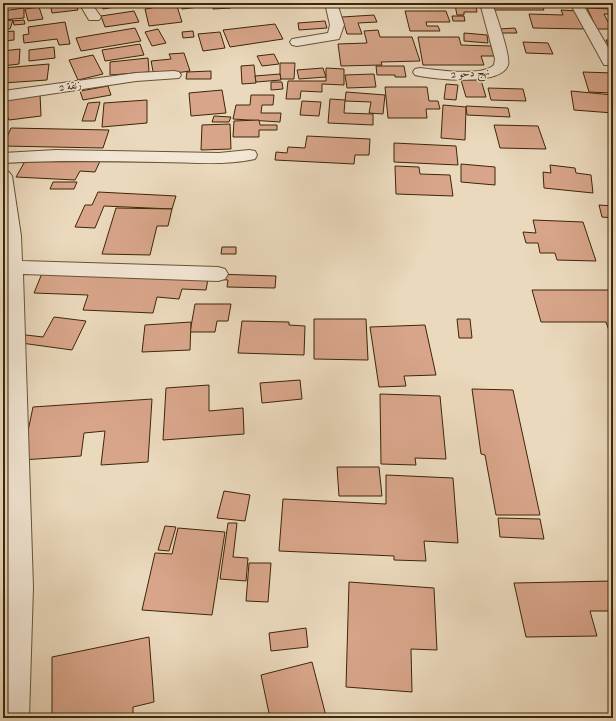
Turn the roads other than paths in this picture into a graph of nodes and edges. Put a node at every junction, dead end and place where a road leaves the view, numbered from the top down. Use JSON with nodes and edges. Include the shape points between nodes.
{"nodes":[{"id":1,"x":85,"y":3,"type":"edge"},
{"id":2,"x":330,"y":3,"type":"edge"},
{"id":3,"x":486,"y":3,"type":"edge"},
{"id":4,"x":576,"y":3,"type":"edge"},
{"id":5,"x":94,"y":17,"type":"dead end"},
{"id":6,"x":297,"y":42,"type":"dead end"},
{"id":7,"x":609,"y":62,"type":"dead end"},
{"id":8,"x":420,"y":72,"type":"dead end"},
{"id":9,"x":174,"y":75,"type":"dead end"},
{"id":10,"x":3,"y":96,"type":"edge"},
{"id":11,"x":249,"y":155,"type":"dead end"},
{"id":12,"x":3,"y":158,"type":"edge"},
{"id":13,"x":3,"y":176,"type":"edge"},
{"id":14,"x":6,"y":226,"type":"edge"},
{"id":15,"x":12,"y":267,"type":"junction"},
{"id":16,"x":218,"y":274,"type":"dead end"},
{"id":17,"x":13,"y":718,"type":"edge"}],
"edges":[{"from":1,"to":5,"type":"street"},
{"from":2,"to":6,"type":"street","via":[[337,25],[334,36]]},
{"from":3,"to":8,"type":"street","name":"نهج دحو 2","via":[[502,60],[501,66],[494,72],[475,74]]},
{"from":4,"to":7,"type":"street"},
{"from":9,"to":10,"type":"street","name":"زنقة 2","via":[[136,77]]},
{"from":11,"to":12,"type":"street","via":[[219,158]]},
{"from":13,"to":14,"type":"street"},
{"from":14,"to":15,"type":"street"},
{"from":15,"to":16,"type":"street"},
{"from":15,"to":17,"type":"street","via":[[19,587]]}]}
